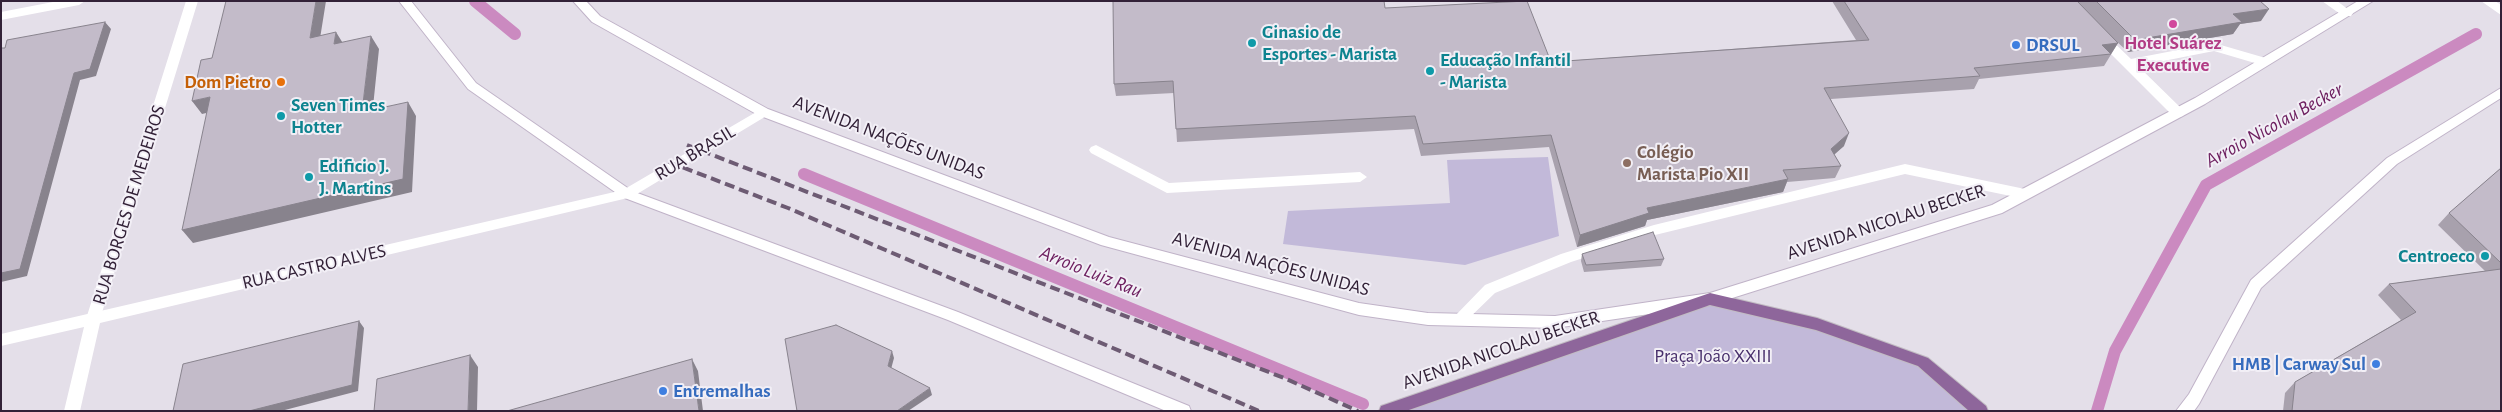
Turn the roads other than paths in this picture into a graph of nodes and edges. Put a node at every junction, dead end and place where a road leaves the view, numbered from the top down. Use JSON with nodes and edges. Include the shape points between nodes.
{"nodes":[{"id":1,"x":79,"y":1,"type":"edge"},
{"id":2,"x":192,"y":1,"type":"edge"},
{"id":3,"x":405,"y":1,"type":"edge"},
{"id":4,"x":579,"y":1,"type":"edge"},
{"id":5,"x":2328,"y":1,"type":"edge"},
{"id":6,"x":2367,"y":1,"type":"edge"},
{"id":7,"x":2487,"y":1,"type":"edge"},
{"id":8,"x":2501,"y":12,"type":"edge"},
{"id":9,"x":2347,"y":13,"type":"junction"},
{"id":10,"x":1,"y":16,"type":"edge"},
{"id":11,"x":2091,"y":26,"type":"edge"},
{"id":12,"x":2265,"y":62,"type":"junction"},
{"id":13,"x":2129,"y":64,"type":"junction"},
{"id":14,"x":2501,"y":92,"type":"edge"},
{"id":15,"x":763,"y":112,"type":"junction"},
{"id":16,"x":2178,"y":113,"type":"junction"},
{"id":17,"x":1096,"y":150,"type":"dead end"},
{"id":18,"x":1360,"y":177,"type":"dead end"},
{"id":19,"x":627,"y":194,"type":"junction"},
{"id":20,"x":2025,"y":194,"type":"junction"},
{"id":21,"x":1710,"y":299,"type":"junction"},
{"id":22,"x":93,"y":319,"type":"junction"},
{"id":23,"x":1459,"y":319,"type":"junction"},
{"id":24,"x":1,"y":340,"type":"edge"},
{"id":25,"x":72,"y":411,"type":"edge"},
{"id":26,"x":1183,"y":411,"type":"edge"},
{"id":27,"x":1387,"y":411,"type":"edge"},
{"id":28,"x":1980,"y":411,"type":"edge"},
{"id":29,"x":2184,"y":411,"type":"edge"}],
"edges":[{"from":1,"to":10,"type":"street"},
{"from":2,"to":22,"type":"main road","name":"RUA BORGES DE MEDEIROS"},
{"from":3,"to":19,"type":"main road","via":[[472,86]]},
{"from":4,"to":15,"type":"main road","name":"AVENIDA NAÇÕES UNIDAS","via":[[596,19]]},
{"from":5,"to":9,"type":"main road"},
{"from":6,"to":9,"type":"main road","name":"AVENIDA NICOLAU BECKER"},
{"from":7,"to":8,"type":"main road"},
{"from":9,"to":12,"type":"main road","name":"AVENIDA NICOLAU BECKER"},
{"from":11,"to":13,"type":"main road"},
{"from":12,"to":13,"type":"main road","via":[[2214,47]]},
{"from":12,"to":16,"type":"main road","name":"AVENIDA NICOLAU BECKER"},
{"from":13,"to":16,"type":"main road"},
{"from":14,"to":29,"type":"main road","via":[[2392,161],[2256,284],[2194,399]]},
{"from":15,"to":19,"type":"main road","name":"RUA BRASIL"},
{"from":15,"to":23,"type":"main road","name":"AVENIDA NAÇÕES UNIDAS","via":[[1106,241],[1359,309],[1428,319]]},
{"from":16,"to":20,"type":"main road","name":"AVENIDA NICOLAU BECKER"},
{"from":17,"to":18,"type":"main road","via":[[1167,188]]},
{"from":19,"to":22,"type":"main road","name":"RUA CASTRO ALVES"},
{"from":19,"to":26,"type":"main road","via":[[953,316]]},
{"from":20,"to":21,"type":"main road","name":"AVENIDA NICOLAU BECKER","via":[[1997,209]]},
{"from":20,"to":23,"type":"main road","via":[[1905,169],[1661,228],[1566,258],[1490,289]]},
{"from":21,"to":23,"type":"main road","name":"AVENIDA NAÇÕES UNIDAS","via":[[1555,322]]},
{"from":21,"to":27,"type":"main road","name":"AVENIDA NICOLAU BECKER"},
{"from":21,"to":28,"type":"main road","name":"AVENIDA NAÇÕES UNIDAS","via":[[1817,324],[1923,362]]},
{"from":22,"to":24,"type":"main road","name":"RUA CASTRO ALVES"},
{"from":22,"to":25,"type":"main road","name":"RUA BORGES DE MEDEIROS"}]}
